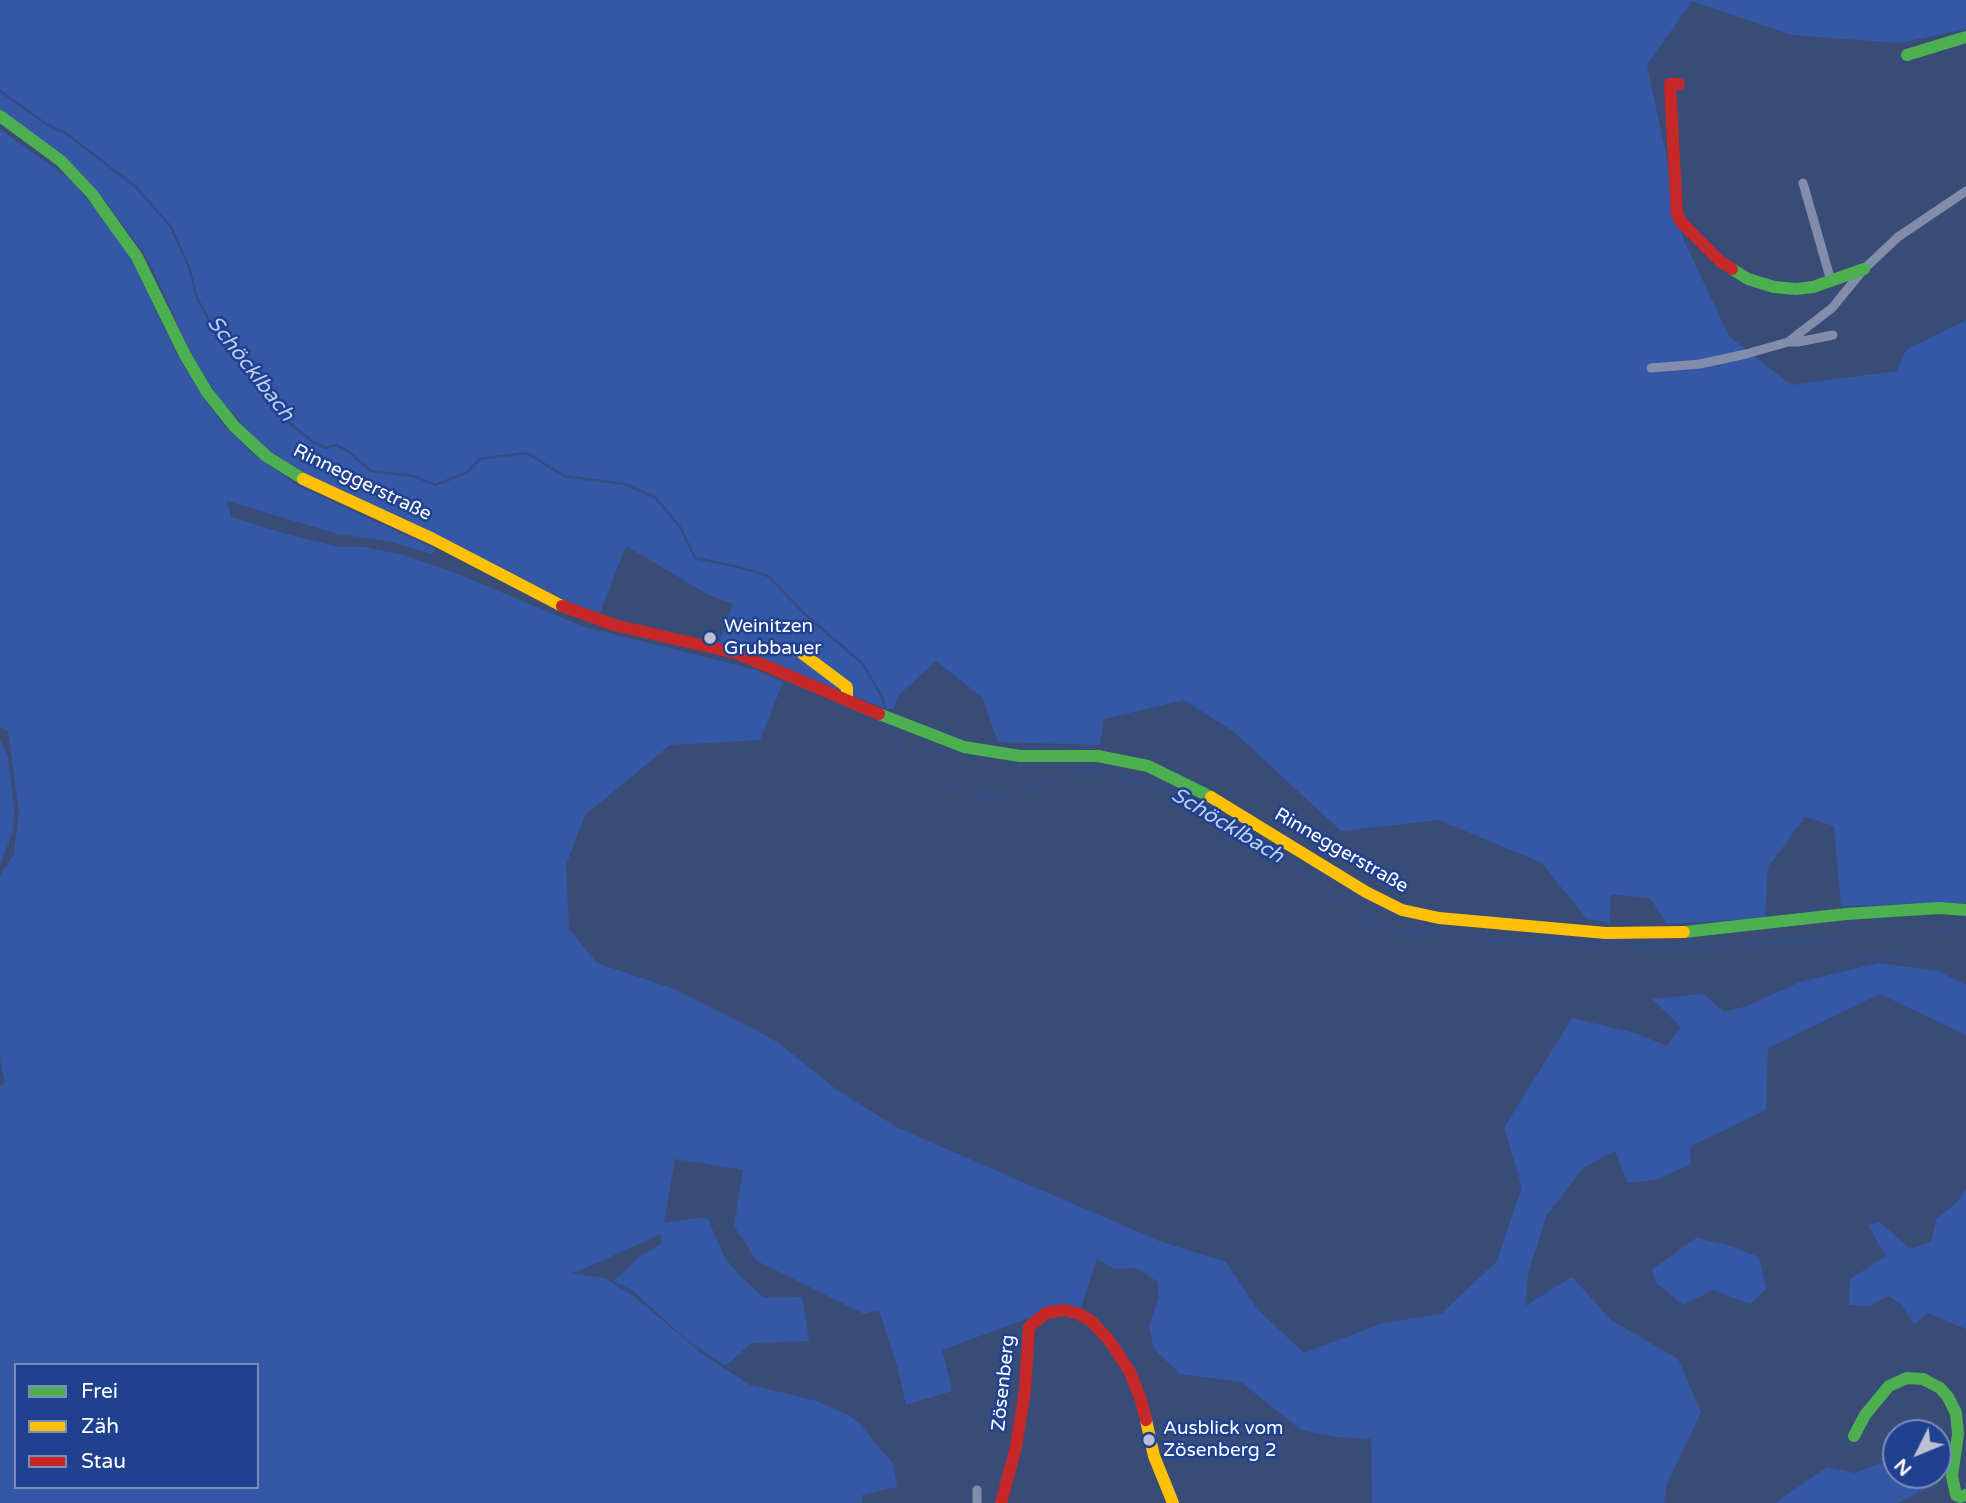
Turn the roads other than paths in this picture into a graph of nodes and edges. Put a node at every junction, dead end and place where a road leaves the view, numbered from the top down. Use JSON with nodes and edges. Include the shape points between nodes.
{"nodes":[{"id":1,"x":1966,"y":37,"type":"edge"},
{"id":2,"x":1907,"y":55,"type":"dead end"},
{"id":3,"x":1679,"y":84,"type":"dead end"},
{"id":4,"x":0,"y":116,"type":"edge"},
{"id":5,"x":1803,"y":183,"type":"dead end"},
{"id":6,"x":1966,"y":191,"type":"edge"},
{"id":7,"x":1864,"y":269,"type":"junction"},
{"id":8,"x":1831,"y":281,"type":"junction"},
{"id":9,"x":1833,"y":335,"type":"dead end"},
{"id":10,"x":1788,"y":342,"type":"junction"},
{"id":11,"x":1651,"y":368,"type":"dead end"},
{"id":12,"x":803,"y":654,"type":"dead end"},
{"id":13,"x":848,"y":699,"type":"junction"},
{"id":14,"x":1966,"y":910,"type":"edge"},
{"id":15,"x":1854,"y":1436,"type":"dead end"},
{"id":16,"x":977,"y":1490,"type":"dead end"},
{"id":17,"x":1966,"y":1495,"type":"edge"},
{"id":18,"x":977,"y":1503,"type":"edge"},
{"id":19,"x":1001,"y":1503,"type":"edge"},
{"id":20,"x":1173,"y":1503,"type":"edge"}],
"edges":[{"from":1,"to":2,"type":"main road"},
{"from":3,"to":8,"type":"main road","via":[[1670,84],[1677,214],[1682,223],[1721,262],[1748,279],[1796,289]]},
{"from":4,"to":13,"type":"main road","name":"Rinneggerstraße","via":[[61,162],[92,194],[137,257],[207,392],[266,456],[306,481],[563,606],[614,625],[736,653]]},
{"from":5,"to":8,"type":"street"},
{"from":6,"to":7,"type":"street","via":[[1898,237]]},
{"from":7,"to":8,"type":"main road"},
{"from":7,"to":10,"type":"street","via":[[1832,308]]},
{"from":9,"to":10,"type":"street"},
{"from":10,"to":11,"type":"street","via":[[1700,363]]},
{"from":12,"to":13,"type":"main road","name":"Rinneggerstraße","via":[[847,687]]},
{"from":13,"to":14,"type":"main road","name":"Rinneggerstraße","via":[[964,747],[1001,755],[1098,756],[1148,765],[1200,790],[1366,892],[1395,907],[1439,918],[1670,934],[1846,914]]},
{"from":15,"to":17,"type":"main road","via":[[1889,1386],[1907,1378],[1923,1378],[1940,1388],[1956,1413],[1952,1476],[1956,1495]]},
{"from":16,"to":18,"type":"street"},
{"from":19,"to":20,"type":"main road","name":"Zösenberg","via":[[1016,1447],[1029,1327],[1046,1313],[1064,1310],[1091,1321],[1130,1372]]}]}
